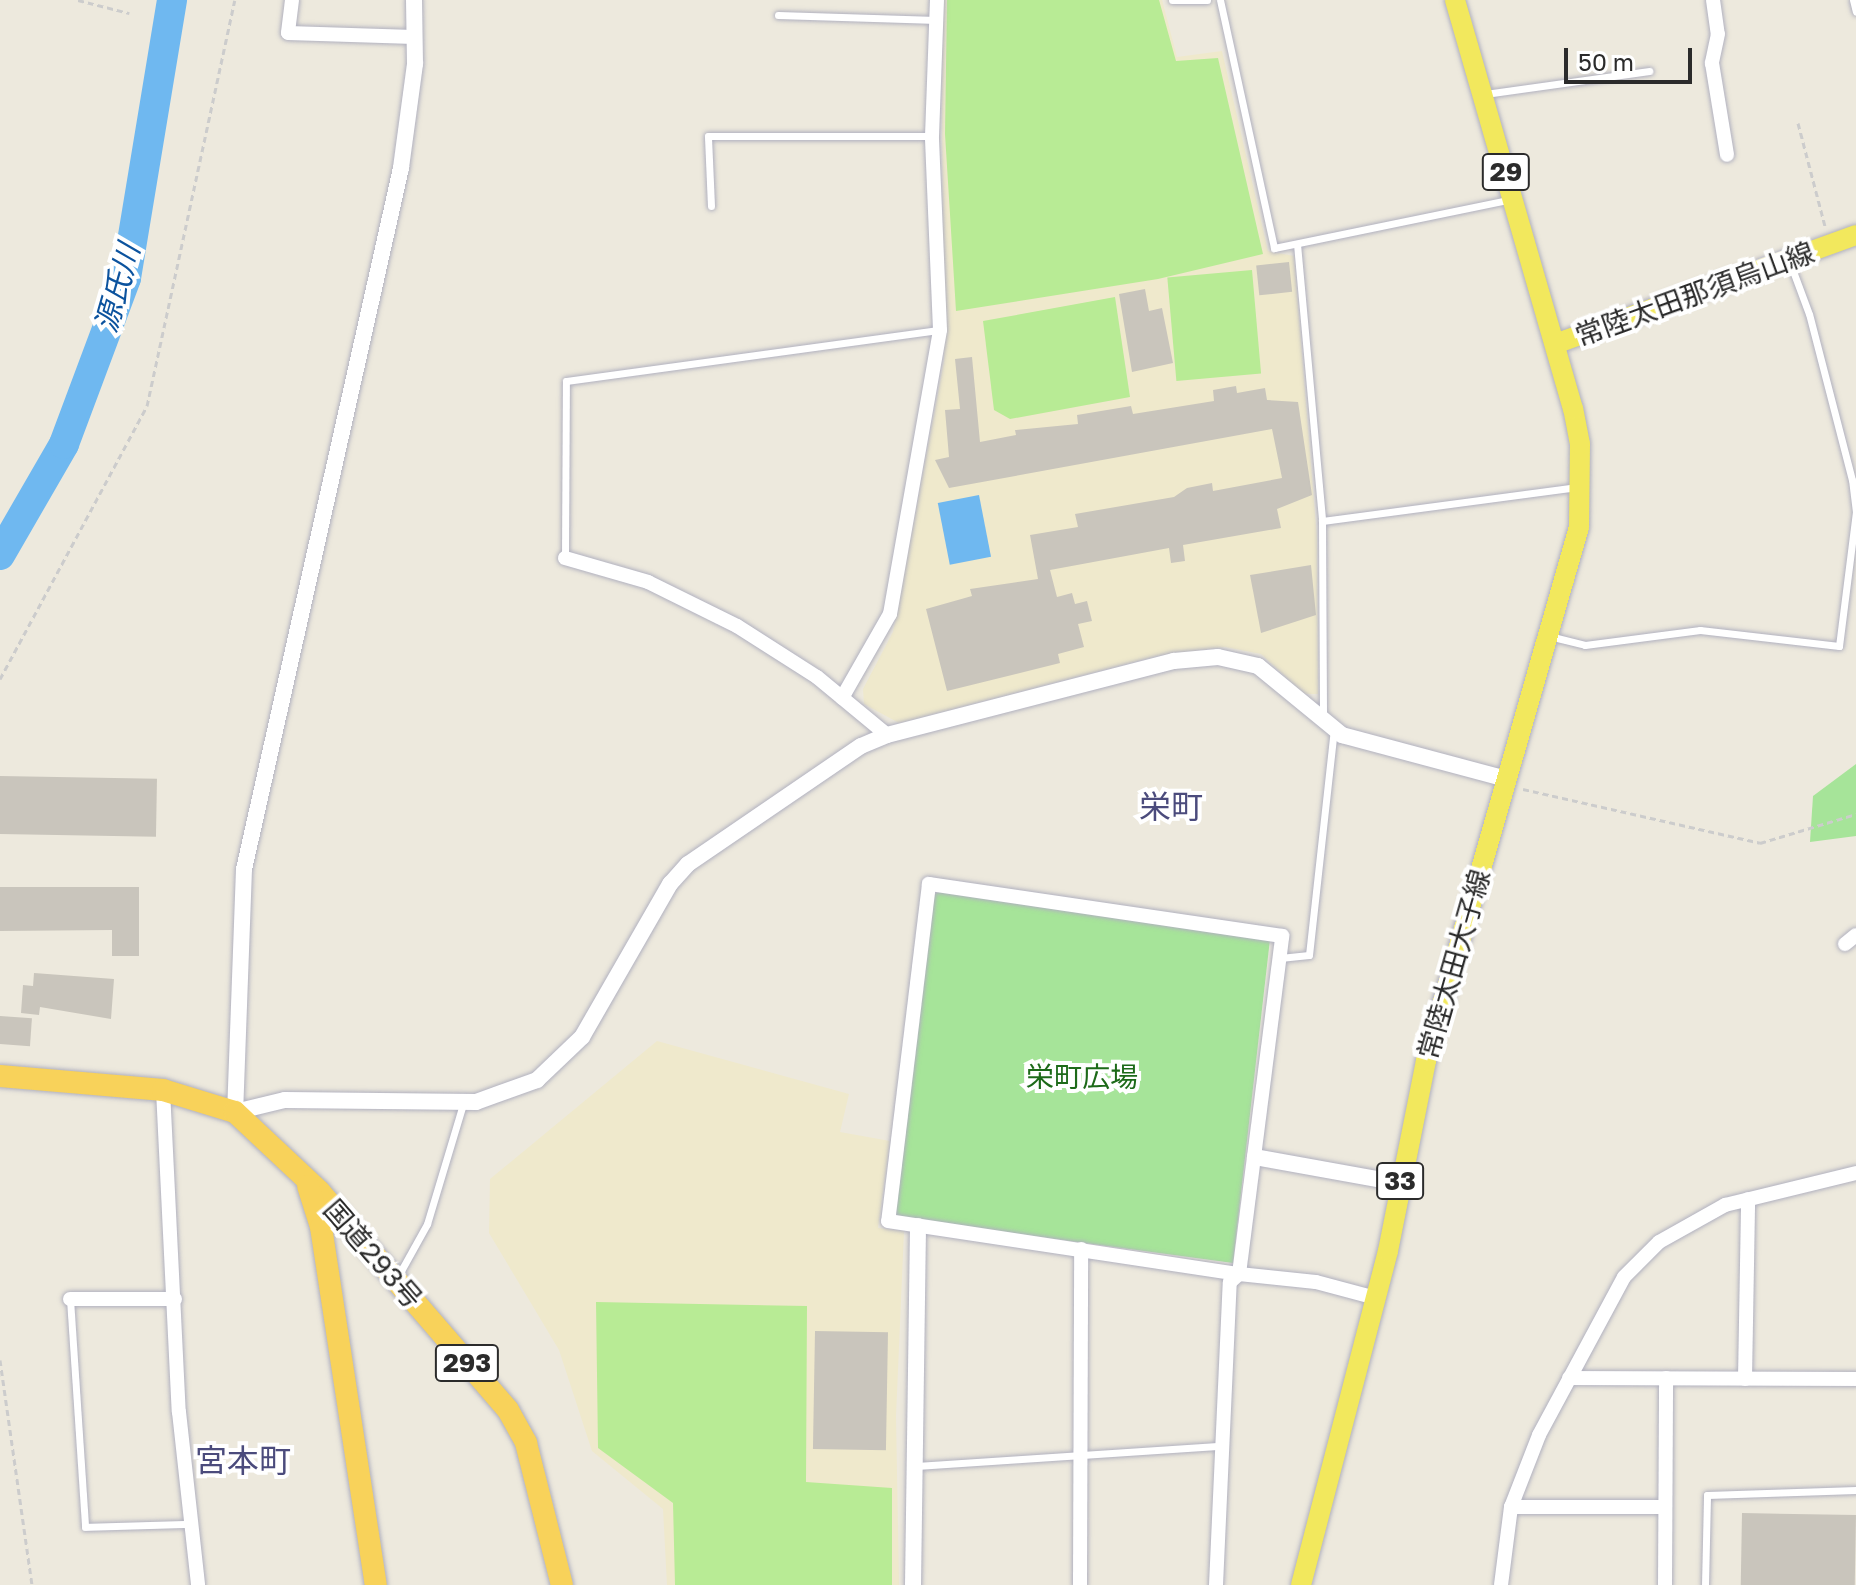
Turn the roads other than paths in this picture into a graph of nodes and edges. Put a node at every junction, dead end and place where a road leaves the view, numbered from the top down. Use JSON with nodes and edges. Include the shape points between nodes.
{"nodes":[{"id":1,"x":292,"y":0,"type":"edge"},
{"id":2,"x":414,"y":0,"type":"edge"},
{"id":3,"x":937,"y":0,"type":"edge"},
{"id":4,"x":1172,"y":0,"type":"edge"},
{"id":5,"x":1207,"y":0,"type":"edge"},
{"id":6,"x":1220,"y":0,"type":"edge"},
{"id":7,"x":1455,"y":0,"type":"edge"},
{"id":8,"x":1713,"y":0,"type":"edge"},
{"id":9,"x":1853,"y":0,"type":"edge"},
{"id":10,"x":1856,"y":12,"type":"edge"},
{"id":11,"x":778,"y":15,"type":"dead end"},
{"id":12,"x":937,"y":20,"type":"junction"},
{"id":13,"x":414,"y":37,"type":"junction"},
{"id":14,"x":1649,"y":71,"type":"dead end"},
{"id":15,"x":1483,"y":95,"type":"junction"},
{"id":16,"x":932,"y":136,"type":"junction"},
{"id":17,"x":1727,"y":155,"type":"dead end"},
{"id":18,"x":1514,"y":199,"type":"junction"},
{"id":19,"x":711,"y":206,"type":"dead end"},
{"id":20,"x":1856,"y":235,"type":"edge"},
{"id":21,"x":1297,"y":244,"type":"junction"},
{"id":22,"x":1789,"y":261,"type":"junction"},
{"id":23,"x":940,"y":330,"type":"junction"},
{"id":24,"x":1555,"y":344,"type":"junction"},
{"id":25,"x":1581,"y":487,"type":"junction"},
{"id":26,"x":1322,"y":521,"type":"junction"},
{"id":27,"x":565,"y":558,"type":"joint"},
{"id":28,"x":1547,"y":635,"type":"junction"},
{"id":29,"x":842,"y":698,"type":"junction"},
{"id":30,"x":1328,"y":727,"type":"junction"},
{"id":31,"x":887,"y":735,"type":"junction"},
{"id":32,"x":1505,"y":782,"type":"junction"},
{"id":33,"x":1280,"y":958,"type":"junction"},
{"id":34,"x":0,"y":1076,"type":"edge"},
{"id":35,"x":163,"y":1090,"type":"junction"},
{"id":36,"x":464,"y":1103,"type":"junction"},
{"id":37,"x":235,"y":1112,"type":"junction"},
{"id":38,"x":1255,"y":1157,"type":"junction"},
{"id":39,"x":1856,"y":1173,"type":"edge"},
{"id":40,"x":1399,"y":1183,"type":"junction"},
{"id":41,"x":1748,"y":1199,"type":"junction"},
{"id":42,"x":332,"y":1223,"type":"junction"},
{"id":43,"x":918,"y":1226,"type":"junction"},
{"id":44,"x":1081,"y":1249,"type":"junction"},
{"id":45,"x":1239,"y":1274,"type":"junction"},
{"id":46,"x":396,"y":1280,"type":"junction"},
{"id":47,"x":1376,"y":1298,"type":"junction"},
{"id":48,"x":70,"y":1299,"type":"joint"},
{"id":49,"x":175,"y":1299,"type":"junction"},
{"id":50,"x":1569,"y":1378,"type":"junction"},
{"id":51,"x":1666,"y":1378,"type":"junction"},
{"id":52,"x":1745,"y":1379,"type":"junction"},
{"id":53,"x":1856,"y":1379,"type":"edge"},
{"id":54,"x":1221,"y":1446,"type":"junction"},
{"id":55,"x":1080,"y":1454,"type":"junction"},
{"id":56,"x":911,"y":1466,"type":"junction"},
{"id":57,"x":1856,"y":1490,"type":"edge"},
{"id":58,"x":1511,"y":1507,"type":"junction"},
{"id":59,"x":1664,"y":1507,"type":"junction"},
{"id":60,"x":189,"y":1524,"type":"junction"},
{"id":61,"x":198,"y":1585,"type":"edge"},
{"id":62,"x":376,"y":1585,"type":"edge"},
{"id":63,"x":562,"y":1585,"type":"edge"},
{"id":64,"x":913,"y":1585,"type":"edge"},
{"id":65,"x":1080,"y":1585,"type":"edge"},
{"id":66,"x":1216,"y":1585,"type":"edge"},
{"id":67,"x":1301,"y":1585,"type":"edge"},
{"id":68,"x":1501,"y":1585,"type":"edge"},
{"id":69,"x":1665,"y":1585,"type":"edge"},
{"id":70,"x":1705,"y":1585,"type":"edge"}],
"edges":[{"from":1,"to":13,"type":"street","via":[[288,33]]},
{"from":2,"to":13,"type":"street"},
{"from":3,"to":12,"type":"street"},
{"from":4,"to":5,"type":"lane"},
{"from":6,"to":21,"type":"lane","via":[[1274,248]]},
{"from":7,"to":15,"type":"main road","name":"常陸太田那須烏山線","number":"29"},
{"from":8,"to":17,"type":"street","via":[[1718,34],[1712,63]]},
{"from":9,"to":10,"type":"lane"},
{"from":11,"to":12,"type":"lane"},
{"from":12,"to":16,"type":"street"},
{"from":13,"to":37,"type":"street","via":[[401,168],[244,869]]},
{"from":14,"to":15,"type":"lane"},
{"from":15,"to":18,"type":"main road","name":"常陸太田那須烏山線","number":"29"},
{"from":16,"to":19,"type":"lane","via":[[708,136]]},
{"from":16,"to":23,"type":"street"},
{"from":18,"to":21,"type":"lane"},
{"from":18,"to":24,"type":"main road","name":"常陸太田那須烏山線","number":"29"},
{"from":20,"to":22,"type":"main road","name":"常陸太田那須烏山線"},
{"from":21,"to":26,"type":"lane"},
{"from":22,"to":24,"type":"main road","name":"常陸太田那須烏山線"},
{"from":22,"to":28,"type":"lane","via":[[1809,314],[1853,490],[1839,646],[1700,630],[1585,645]]},
{"from":23,"to":27,"type":"lane","via":[[566,381]]},
{"from":23,"to":29,"type":"street","via":[[890,614]]},
{"from":24,"to":25,"type":"main road","name":"常陸太田大子線","number":"33","via":[[1580,444]]},
{"from":25,"to":26,"type":"lane"},
{"from":25,"to":28,"type":"main road","name":"常陸太田大子線","number":"33","via":[[1574,559]]},
{"from":26,"to":30,"type":"lane"},
{"from":27,"to":29,"type":"street","via":[[648,582],[737,626]]},
{"from":28,"to":32,"type":"main road","name":"常陸太田大子線","number":"33"},
{"from":29,"to":31,"type":"street"},
{"from":30,"to":31,"type":"street","via":[[1258,666],[1218,657],[1174,661]]},
{"from":30,"to":32,"type":"street"},
{"from":30,"to":33,"type":"lane","via":[[1309,955]]},
{"from":31,"to":36,"type":"street","via":[[688,864],[574,1046],[537,1080]]},
{"from":32,"to":40,"type":"main road","name":"常陸太田大子線","number":"33","via":[[1426,1061]]},
{"from":33,"to":38,"type":"street"},
{"from":33,"to":43,"type":"street","via":[[1282,936],[929,884],[888,1221]]},
{"from":34,"to":35,"type":"highway","name":"国道293号","number":"293"},
{"from":35,"to":37,"type":"highway","name":"国道293号","number":"293"},
{"from":35,"to":49,"type":"street"},
{"from":36,"to":37,"type":"street","via":[[285,1100]]},
{"from":36,"to":46,"type":"lane","via":[[427,1224]]},
{"from":37,"to":42,"type":"highway","name":"国道293号","number":"293","via":[[305,1178]]},
{"from":38,"to":40,"type":"street"},
{"from":38,"to":45,"type":"street"},
{"from":39,"to":41,"type":"street"},
{"from":40,"to":47,"type":"main road","name":"常陸太田大子線","number":"33"},
{"from":41,"to":50,"type":"street","via":[[1695,1219],[1632,1268]]},
{"from":41,"to":52,"type":"street"},
{"from":42,"to":46,"type":"highway","name":"国道293号","number":"293"},
{"from":42,"to":62,"type":"highway","name":"国道293号"},
{"from":43,"to":44,"type":"street"},
{"from":43,"to":56,"type":"street"},
{"from":44,"to":45,"type":"street"},
{"from":44,"to":55,"type":"street"},
{"from":45,"to":47,"type":"street","via":[[1316,1282]]},
{"from":45,"to":54,"type":"street","via":[[1230,1282]]},
{"from":46,"to":63,"type":"highway","name":"国道293号","number":"293","via":[[518,1426]]},
{"from":47,"to":67,"type":"main road","name":"常陸太田大子線","number":"33"},
{"from":48,"to":49,"type":"street"},
{"from":48,"to":60,"type":"lane","via":[[85,1527]]},
{"from":49,"to":60,"type":"street"},
{"from":50,"to":51,"type":"street"},
{"from":50,"to":58,"type":"street"},
{"from":51,"to":52,"type":"street"},
{"from":51,"to":59,"type":"street"},
{"from":52,"to":53,"type":"street"},
{"from":54,"to":55,"type":"lane"},
{"from":54,"to":66,"type":"street"},
{"from":55,"to":56,"type":"lane"},
{"from":55,"to":65,"type":"street"},
{"from":56,"to":64,"type":"street"},
{"from":57,"to":70,"type":"lane","via":[[1707,1495]]},
{"from":58,"to":59,"type":"street"},
{"from":58,"to":68,"type":"street"},
{"from":59,"to":69,"type":"street"},
{"from":60,"to":61,"type":"street"}]}
